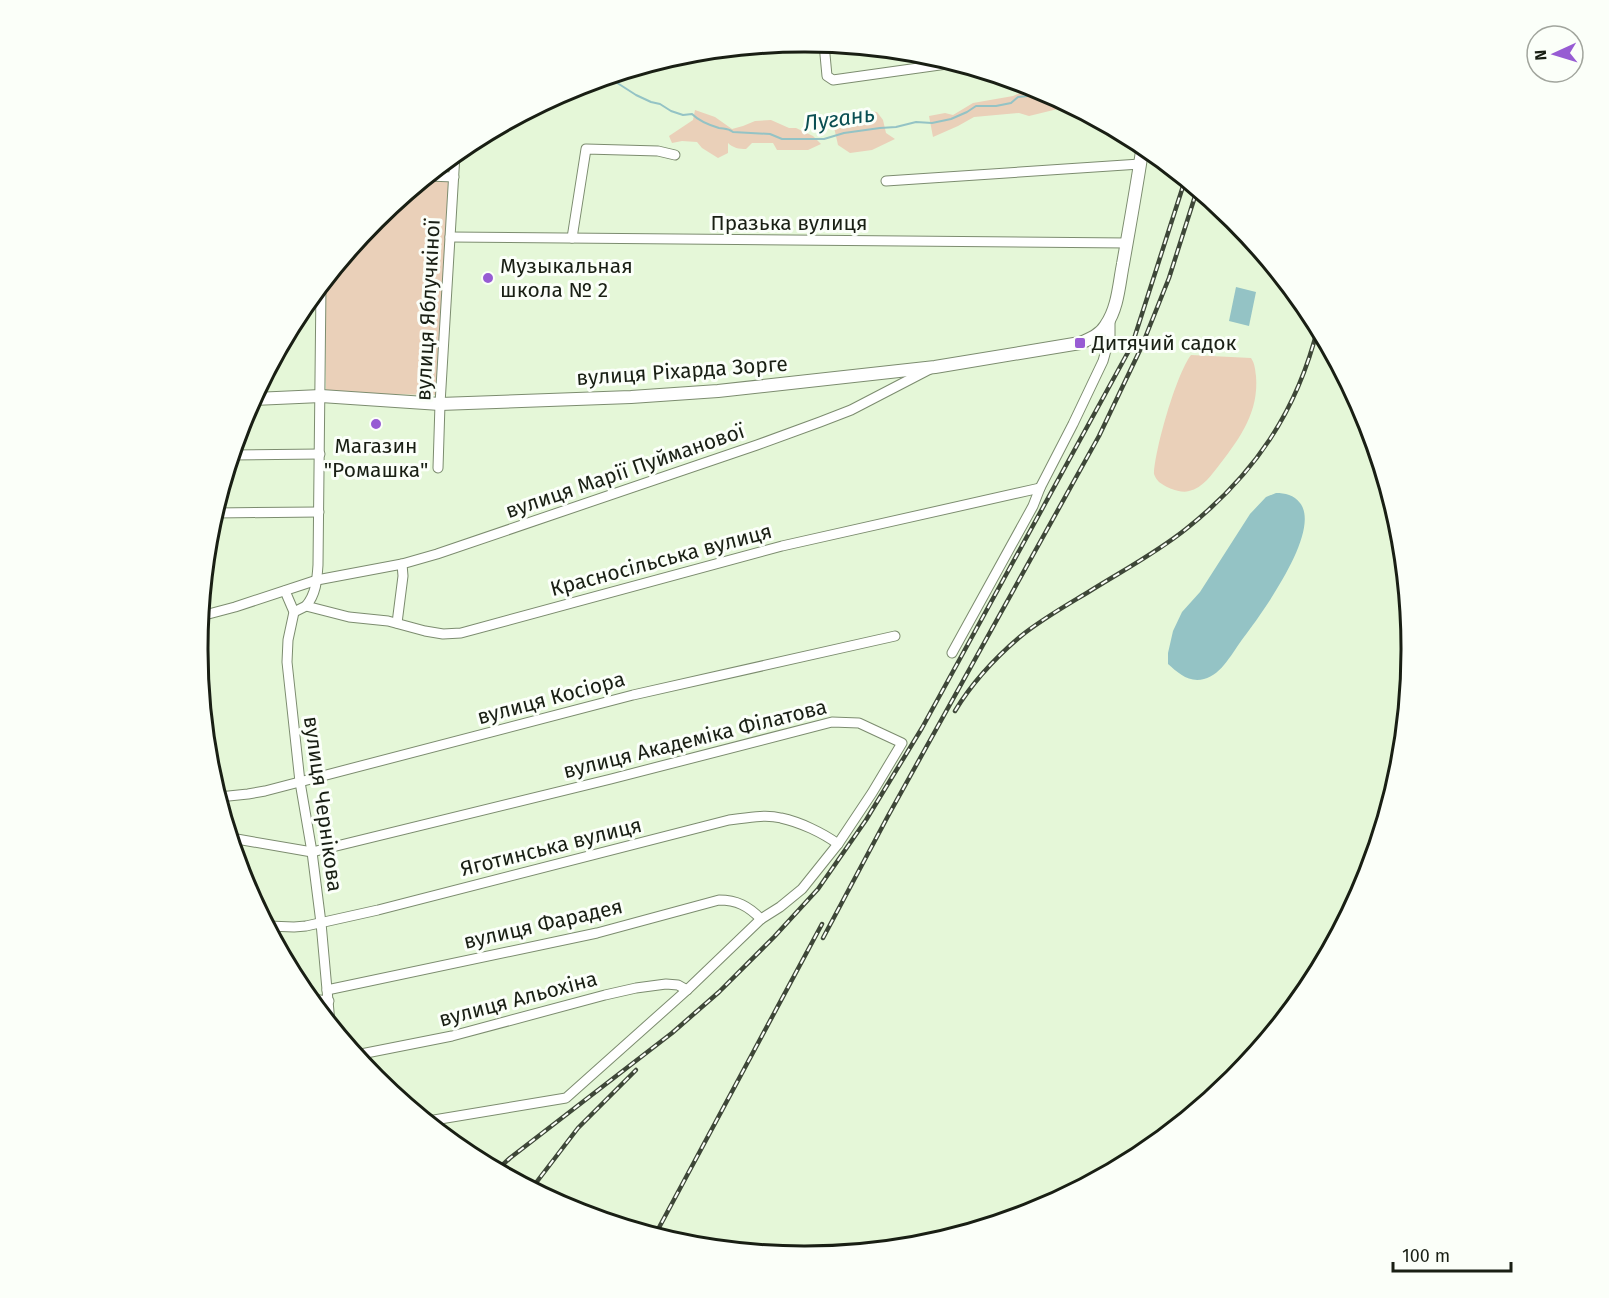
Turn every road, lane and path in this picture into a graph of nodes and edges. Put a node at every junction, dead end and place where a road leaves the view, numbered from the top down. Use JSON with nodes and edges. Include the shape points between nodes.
{"nodes":[{"id":1,"x":825,"y":53,"type":"edge"},
{"id":2,"x":931,"y":66,"type":"edge"},
{"id":3,"x":675,"y":154,"type":"dead end"},
{"id":4,"x":1141,"y":157,"type":"edge"},
{"id":5,"x":1140,"y":164,"type":"junction"},
{"id":6,"x":454,"y":166,"type":"edge"},
{"id":7,"x":440,"y":176,"type":"edge"},
{"id":8,"x":454,"y":177,"type":"junction"},
{"id":9,"x":886,"y":181,"type":"dead end"},
{"id":10,"x":450,"y":237,"type":"junction"},
{"id":11,"x":572,"y":238,"type":"junction"},
{"id":12,"x":1127,"y":243,"type":"junction"},
{"id":13,"x":321,"y":301,"type":"edge"},
{"id":14,"x":1108,"y":323,"type":"junction"},
{"id":15,"x":935,"y":367,"type":"junction"},
{"id":16,"x":321,"y":396,"type":"junction"},
{"id":17,"x":264,"y":399,"type":"edge"},
{"id":18,"x":440,"y":404,"type":"junction"},
{"id":19,"x":320,"y":454,"type":"junction"},
{"id":20,"x":241,"y":455,"type":"edge"},
{"id":21,"x":438,"y":468,"type":"dead end"},
{"id":22,"x":1040,"y":488,"type":"junction"},
{"id":23,"x":319,"y":512,"type":"junction"},
{"id":24,"x":224,"y":513,"type":"edge"},
{"id":25,"x":402,"y":564,"type":"junction"},
{"id":26,"x":317,"y":580,"type":"junction"},
{"id":27,"x":285,"y":591,"type":"junction"},
{"id":28,"x":306,"y":606,"type":"junction"},
{"id":29,"x":294,"y":612,"type":"junction"},
{"id":30,"x":209,"y":614,"type":"edge"},
{"id":31,"x":398,"y":623,"type":"junction"},
{"id":32,"x":896,"y":636,"type":"dead end"},
{"id":33,"x":952,"y":653,"type":"dead end"},
{"id":34,"x":300,"y":782,"type":"junction"},
{"id":35,"x":226,"y":796,"type":"edge"},
{"id":36,"x":240,"y":839,"type":"edge"},
{"id":37,"x":838,"y":844,"type":"junction"},
{"id":38,"x":312,"y":852,"type":"junction"},
{"id":39,"x":761,"y":919,"type":"junction"},
{"id":40,"x":321,"y":923,"type":"junction"},
{"id":41,"x":277,"y":926,"type":"edge"},
{"id":42,"x":327,"y":990,"type":"junction"},
{"id":43,"x":687,"y":990,"type":"junction"},
{"id":44,"x":323,"y":1000,"type":"edge"},
{"id":45,"x":329,"y":1001,"type":"junction"},
{"id":46,"x":329,"y":1010,"type":"edge"},
{"id":47,"x":366,"y":1052,"type":"edge"},
{"id":48,"x":438,"y":1119,"type":"edge"}],
"edges":[{"from":1,"to":2,"type":"street","via":[[827,76],[833,80]]},
{"from":3,"to":11,"type":"street","via":[[585,149]]},
{"from":4,"to":5,"type":"street"},
{"from":5,"to":9,"type":"street"},
{"from":5,"to":12,"type":"street"},
{"from":6,"to":8,"type":"street","name":"вулиця Яблучкіної"},
{"from":7,"to":8,"type":"street"},
{"from":8,"to":10,"type":"street","name":"вулиця Яблучкіної"},
{"from":10,"to":11,"type":"street","name":"Празька вулиця"},
{"from":10,"to":18,"type":"street","name":"вулиця Яблучкіної"},
{"from":11,"to":12,"type":"street","name":"Празька вулиця"},
{"from":12,"to":14,"type":"street"},
{"from":13,"to":16,"type":"street"},
{"from":14,"to":15,"type":"street","name":"вулиця Ріхарда Зорге","via":[[1093,338],[1080,343]]},
{"from":14,"to":22,"type":"street","via":[[1110,336],[1103,361]]},
{"from":15,"to":18,"type":"street","name":"вулиця Ріхарда Зорге","via":[[718,391]]},
{"from":15,"to":25,"type":"street","name":"вулиця Марії Пуйманової","via":[[851,410],[799,430]]},
{"from":16,"to":17,"type":"street","name":"вулиця Ріхарда Зорге"},
{"from":16,"to":18,"type":"street","name":"вулиця Ріхарда Зорге"},
{"from":16,"to":19,"type":"street"},
{"from":18,"to":21,"type":"street","name":"вулиця Яблучкіної"},
{"from":19,"to":20,"type":"street"},
{"from":19,"to":23,"type":"street"},
{"from":22,"to":31,"type":"street","name":"Красносільська вулиця","via":[[782,546],[461,633],[443,634]]},
{"from":22,"to":33,"type":"street"},
{"from":23,"to":24,"type":"street"},
{"from":23,"to":26,"type":"street"},
{"from":25,"to":26,"type":"street","name":"вулиця Марії Пуйманової"},
{"from":25,"to":31,"type":"street"},
{"from":26,"to":27,"type":"street"},
{"from":26,"to":28,"type":"street"},
{"from":27,"to":29,"type":"street"},
{"from":27,"to":30,"type":"street"},
{"from":28,"to":29,"type":"street"},
{"from":28,"to":31,"type":"street","name":"Красносільська вулиця","via":[[349,617]]},
{"from":29,"to":34,"type":"street","name":"вулиця Чернікова","via":[[287,662]]},
{"from":32,"to":34,"type":"street","name":"вулиця Косіора","via":[[633,694]]},
{"from":34,"to":35,"type":"street","name":"вулиця Косіора"},
{"from":34,"to":38,"type":"street","name":"вулиця Чернікова"},
{"from":36,"to":38,"type":"street"},
{"from":37,"to":38,"type":"street","name":"вулиця Академіка Філатова","via":[[902,743],[859,723],[832,722]]},
{"from":37,"to":39,"type":"street","name":"вулиця Академіка Філатова","via":[[802,889]]},
{"from":37,"to":40,"type":"street","name":"Яготинська вулиця","via":[[782,818],[729,820]]},
{"from":38,"to":40,"type":"street","name":"вулиця Чернікова"},
{"from":39,"to":42,"type":"street","name":"вулиця Фарадея","via":[[740,903],[719,900],[597,933]]},
{"from":39,"to":43,"type":"street","name":"вулиця Академіка Філатова"},
{"from":40,"to":41,"type":"street","name":"Яготинська вулиця"},
{"from":40,"to":42,"type":"street","name":"вулиця Чернікова"},
{"from":42,"to":45,"type":"street","name":"вулиця Чернікова"},
{"from":43,"to":47,"type":"street","name":"вулиця Альохіна","via":[[666,984],[636,988],[452,1036]]},
{"from":43,"to":48,"type":"street","name":"вулиця Академіка Філатова","via":[[566,1098]]},
{"from":44,"to":45,"type":"street"},
{"from":45,"to":46,"type":"street","name":"вулиця Чернікова"}]}
